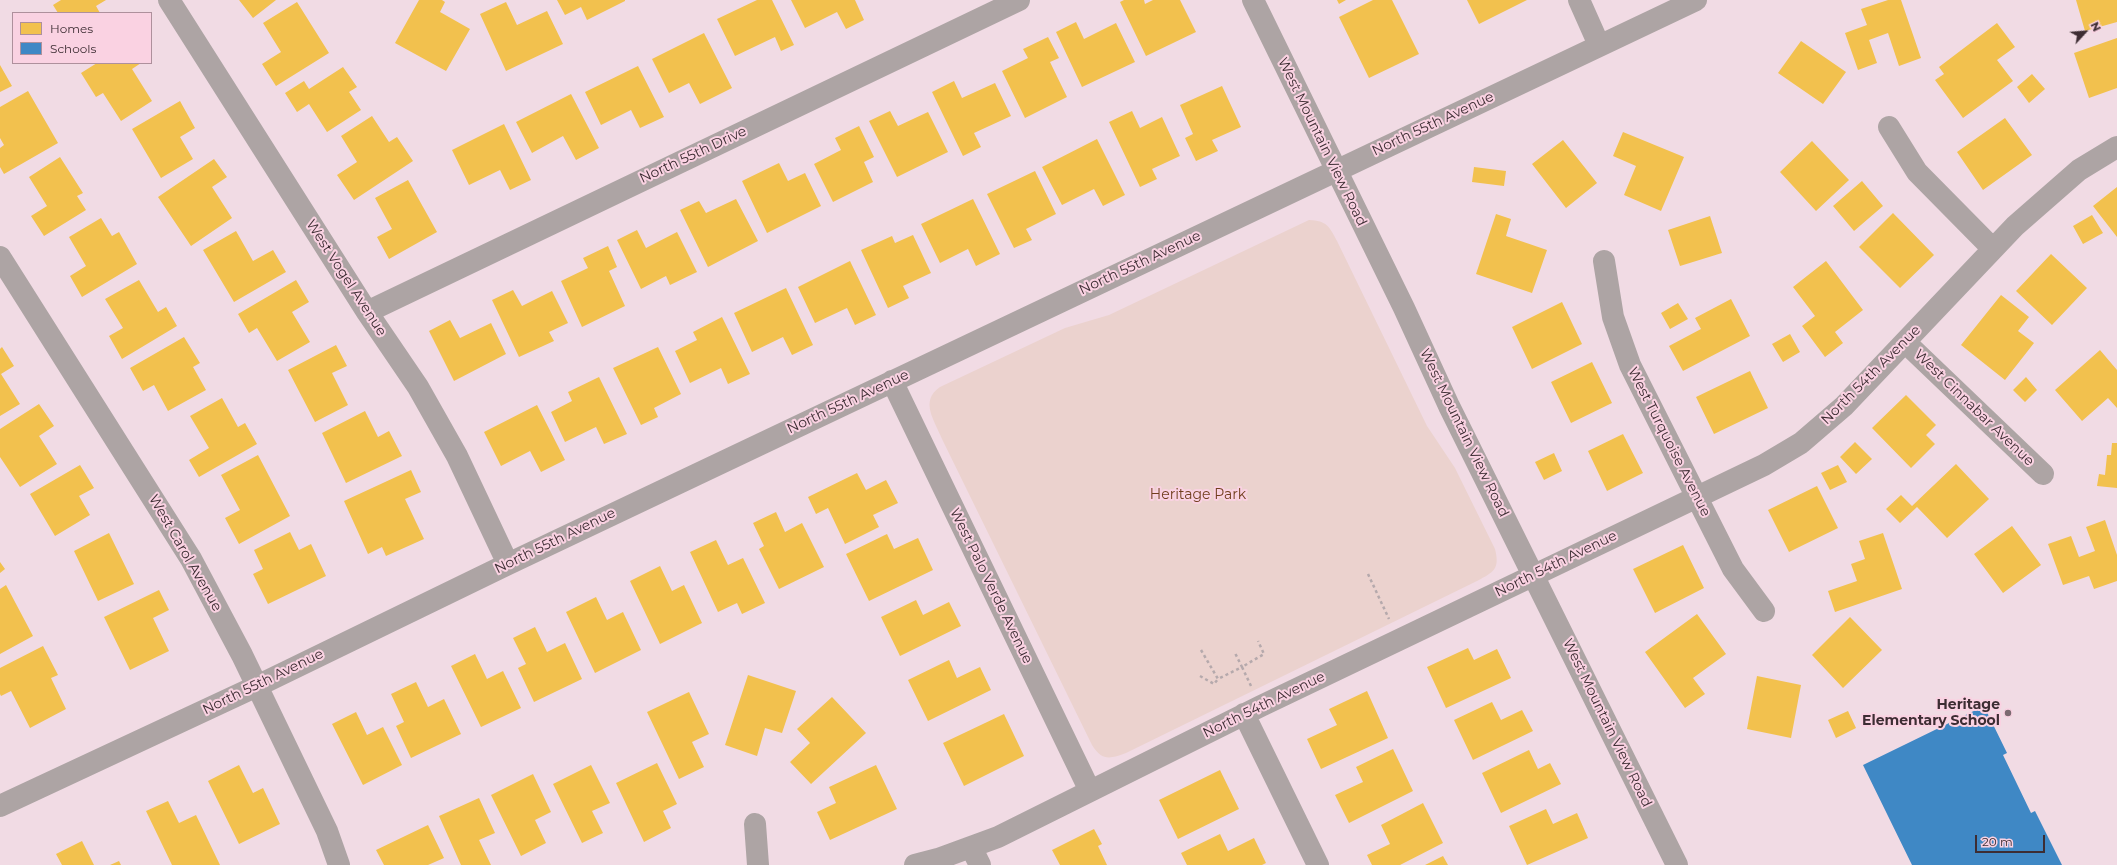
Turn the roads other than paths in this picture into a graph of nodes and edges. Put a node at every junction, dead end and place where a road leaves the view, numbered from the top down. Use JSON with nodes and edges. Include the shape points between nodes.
{"nodes":[{"id":1,"x":169,"y":0,"type":"edge"},
{"id":2,"x":1019,"y":0,"type":"edge"},
{"id":3,"x":1253,"y":0,"type":"edge"},
{"id":4,"x":1579,"y":0,"type":"edge"},
{"id":5,"x":1696,"y":0,"type":"edge"},
{"id":6,"x":1600,"y":45,"type":"junction"},
{"id":7,"x":1889,"y":127,"type":"dead end"},
{"id":8,"x":2117,"y":147,"type":"edge"},
{"id":9,"x":1336,"y":169,"type":"junction"},
{"id":10,"x":1993,"y":249,"type":"junction"},
{"id":11,"x":0,"y":257,"type":"edge"},
{"id":12,"x":1604,"y":261,"type":"dead end"},
{"id":13,"x":367,"y":312,"type":"junction"},
{"id":14,"x":1905,"y":342,"type":"junction"},
{"id":15,"x":892,"y":381,"type":"junction"},
{"id":16,"x":2043,"y":474,"type":"dead end"},
{"id":17,"x":1696,"y":496,"type":"junction"},
{"id":18,"x":508,"y":564,"type":"junction"},
{"id":19,"x":1534,"y":575,"type":"junction"},
{"id":20,"x":1764,"y":611,"type":"dead end"},
{"id":21,"x":257,"y":686,"type":"junction"},
{"id":22,"x":1253,"y":710,"type":"junction"},
{"id":23,"x":1090,"y":790,"type":"junction"},
{"id":24,"x":0,"y":806,"type":"edge"},
{"id":25,"x":756,"y":824,"type":"dead end"},
{"id":26,"x":976,"y":856,"type":"edge"},
{"id":27,"x":339,"y":865,"type":"edge"},
{"id":28,"x":758,"y":865,"type":"edge"},
{"id":29,"x":915,"y":865,"type":"edge"},
{"id":30,"x":1318,"y":865,"type":"edge"},
{"id":31,"x":1677,"y":865,"type":"edge"}],
"edges":[{"from":1,"to":13,"type":"street","name":"West Vogel Avenue"},
{"from":2,"to":13,"type":"street","name":"North 55th Drive"},
{"from":3,"to":9,"type":"street","name":"West Mountain View Road"},
{"from":4,"to":6,"type":"street"},
{"from":5,"to":6,"type":"street","name":"North 55th Avenue"},
{"from":6,"to":9,"type":"street","name":"North 55th Avenue"},
{"from":7,"to":10,"type":"street","via":[[1917,172]]},
{"from":8,"to":10,"type":"street","name":"North 54th Avenue","via":[[2079,170],[2015,226]]},
{"from":9,"to":15,"type":"street","name":"North 55th Avenue"},
{"from":9,"to":19,"type":"street","name":"West Mountain View Road","via":[[1449,406]]},
{"from":10,"to":14,"type":"street","name":"North 54th Avenue"},
{"from":11,"to":21,"type":"street","name":"West Carol Avenue","via":[[191,559]]},
{"from":12,"to":17,"type":"street","name":"West Turquoise Avenue","via":[[1613,317],[1630,365]]},
{"from":13,"to":18,"type":"street","name":"West Vogel Avenue","via":[[418,387],[457,456]]},
{"from":14,"to":16,"type":"street","name":"West Cinnabar Avenue"},
{"from":14,"to":17,"type":"street","name":"North 54th Avenue","via":[[1844,406],[1801,443],[1764,465]]},
{"from":15,"to":18,"type":"street","name":"North 55th Avenue"},
{"from":15,"to":23,"type":"street","name":"West Palo Verde Avenue"},
{"from":17,"to":19,"type":"street","name":"North 54th Avenue"},
{"from":17,"to":20,"type":"street","name":"West Turquoise Avenue","via":[[1733,569]]},
{"from":18,"to":21,"type":"street","name":"North 55th Avenue"},
{"from":19,"to":22,"type":"street","name":"North 54th Avenue"},
{"from":19,"to":31,"type":"street","name":"West Mountain View Road"},
{"from":21,"to":24,"type":"street","name":"North 55th Avenue"},
{"from":21,"to":27,"type":"street","name":"West Carol Avenue","via":[[327,831]]},
{"from":22,"to":23,"type":"street","name":"North 54th Avenue"},
{"from":22,"to":30,"type":"street"},
{"from":23,"to":26,"type":"street","name":"North 54th Avenue","via":[[998,837]]},
{"from":25,"to":28,"type":"street"},
{"from":26,"to":29,"type":"street","name":"North 54th Avenue"}]}
